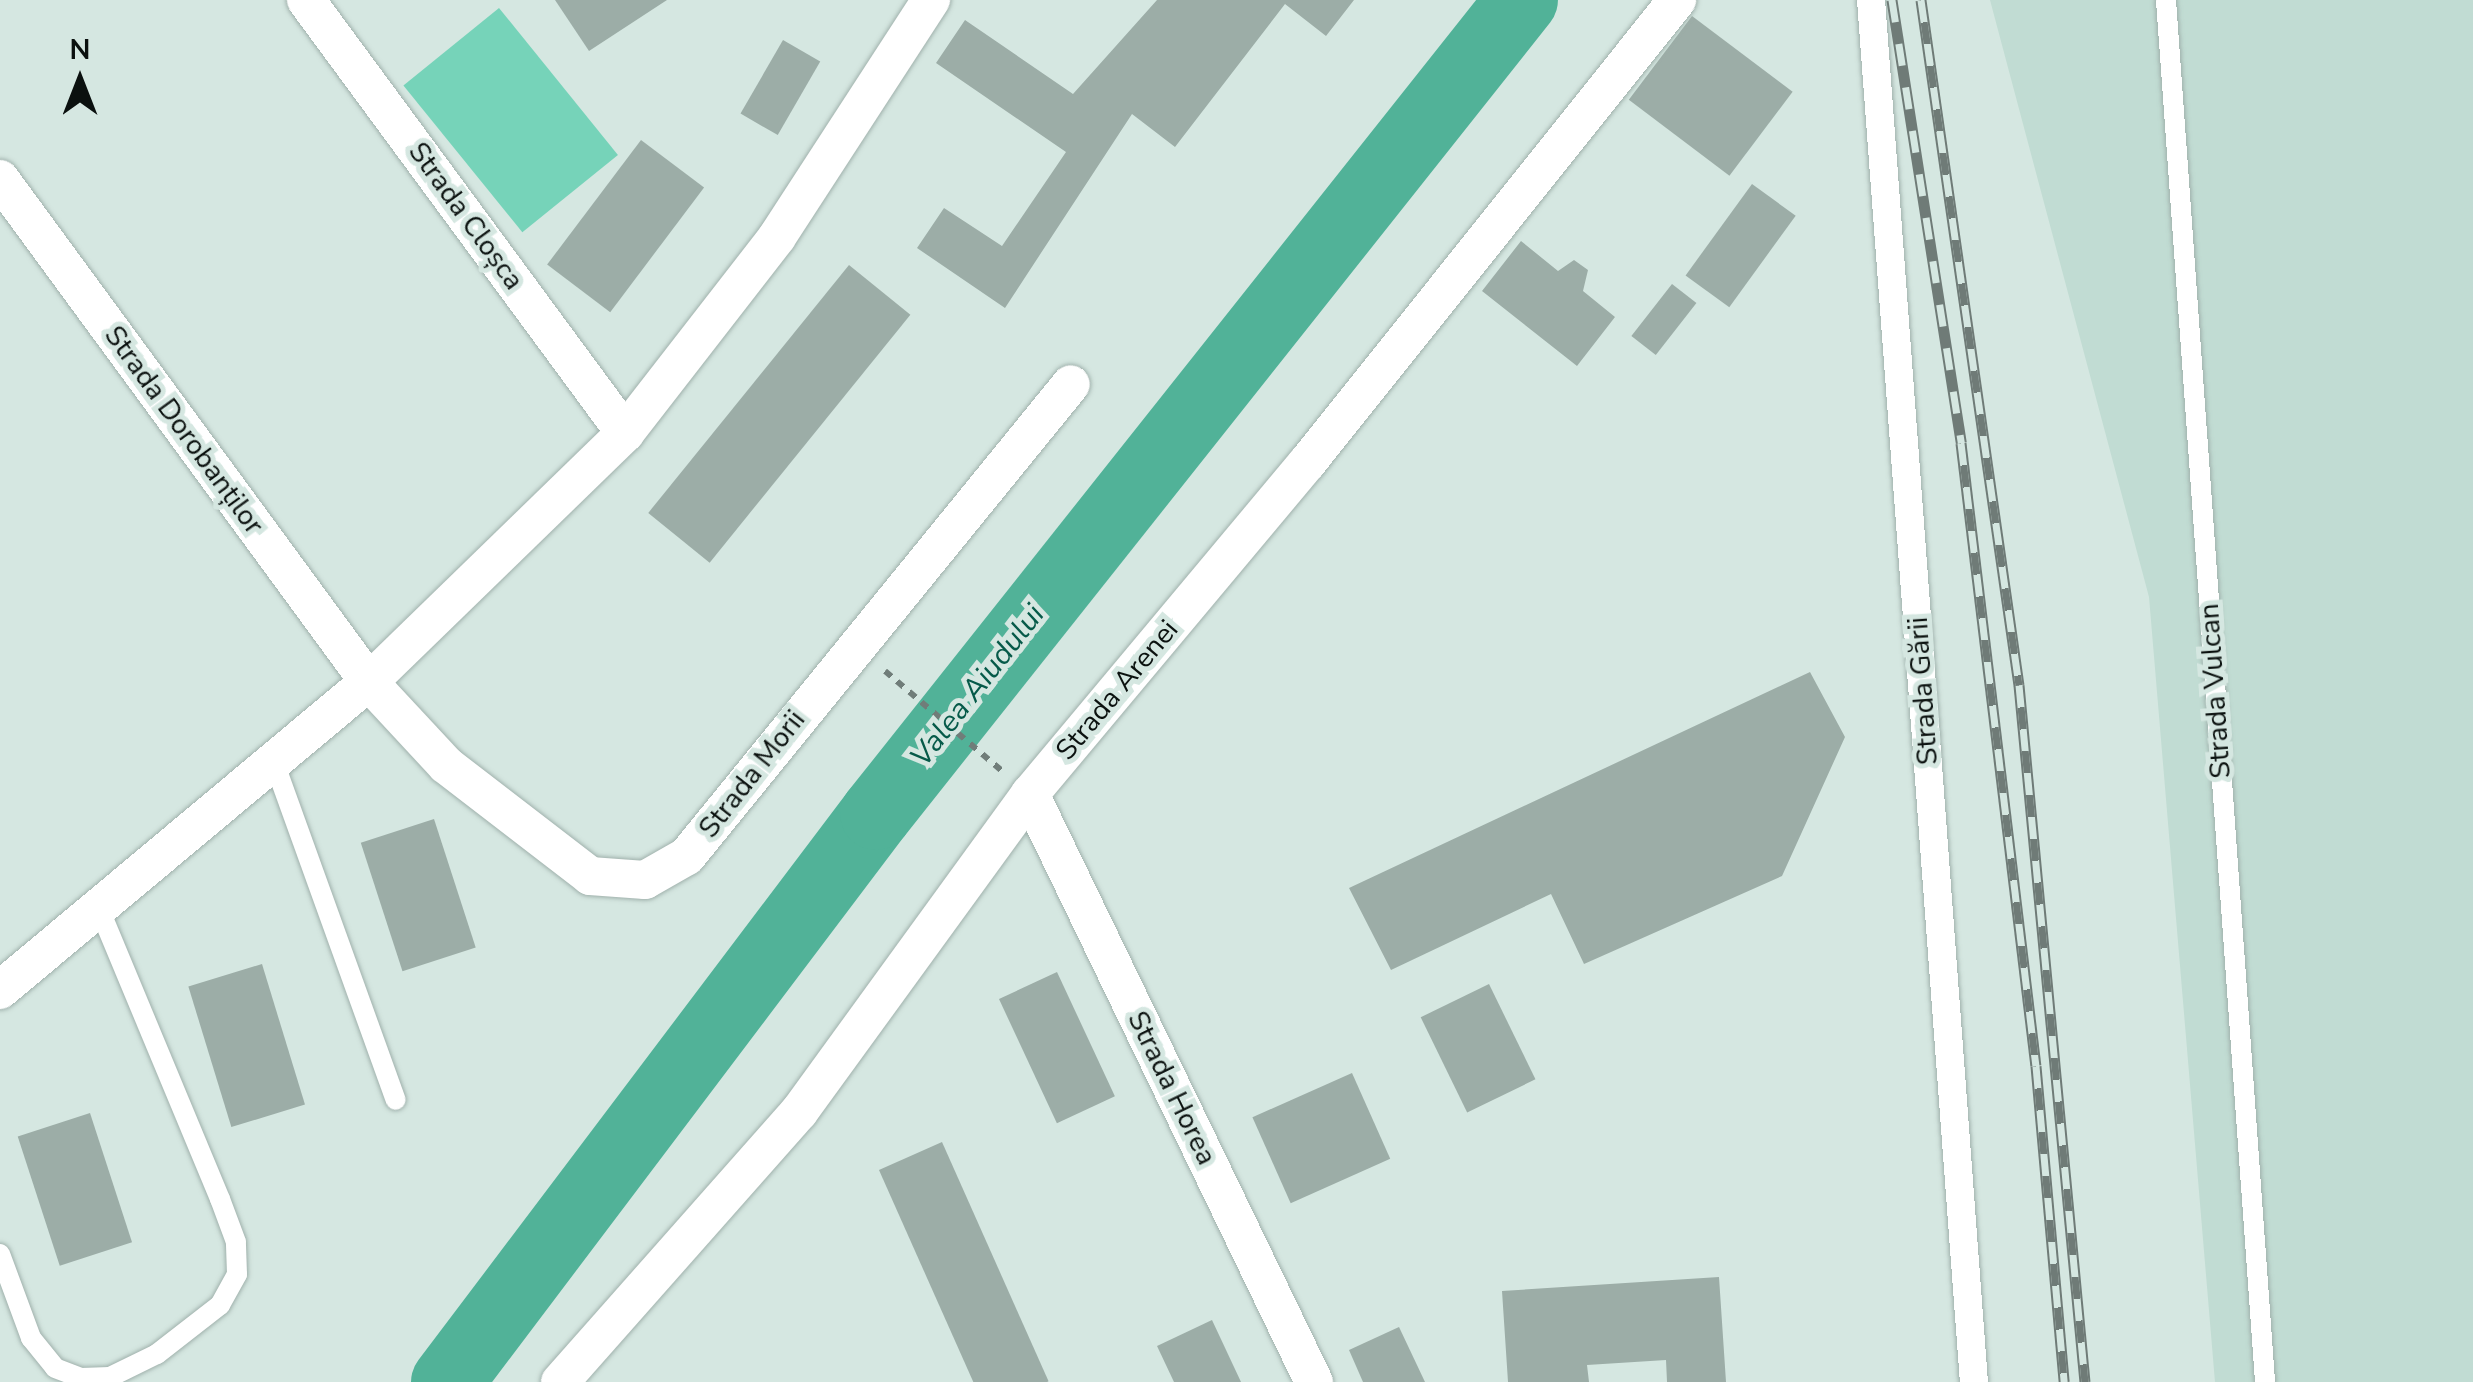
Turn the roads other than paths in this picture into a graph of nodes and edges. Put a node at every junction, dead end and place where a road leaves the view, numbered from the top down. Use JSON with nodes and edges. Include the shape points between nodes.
{"nodes":[{"id":1,"x":306,"y":0,"type":"edge"},
{"id":2,"x":931,"y":0,"type":"edge"},
{"id":3,"x":1678,"y":0,"type":"edge"},
{"id":4,"x":1871,"y":0,"type":"edge"},
{"id":5,"x":2166,"y":0,"type":"edge"},
{"id":6,"x":0,"y":178,"type":"edge"},
{"id":7,"x":1071,"y":384,"type":"dead end"},
{"id":8,"x":625,"y":433,"type":"junction"},
{"id":9,"x":368,"y":682,"type":"junction"},
{"id":10,"x":274,"y":762,"type":"junction"},
{"id":11,"x":1030,"y":794,"type":"junction"},
{"id":12,"x":99,"y":908,"type":"junction"},
{"id":13,"x":1,"y":986,"type":"edge"},
{"id":14,"x":396,"y":1100,"type":"dead end"},
{"id":15,"x":0,"y":1254,"type":"edge"},
{"id":16,"x":560,"y":1382,"type":"edge"},
{"id":17,"x":1314,"y":1382,"type":"edge"},
{"id":18,"x":1974,"y":1382,"type":"edge"},
{"id":19,"x":2264,"y":1382,"type":"edge"}],
"edges":[{"from":1,"to":8,"type":"street","name":"Strada Cloșca"},
{"from":2,"to":8,"type":"street","via":[[778,237]]},
{"from":3,"to":11,"type":"street","name":"Strada Arenei","via":[[1307,463]]},
{"from":4,"to":18,"type":"street","name":"Strada Gării"},
{"from":5,"to":19,"type":"lane","name":"Strada Vulcan"},
{"from":6,"to":9,"type":"street","name":"Strada Dorobanților"},
{"from":7,"to":9,"type":"street","name":"Strada Morii","via":[[687,856],[645,880],[590,876],[446,765]]},
{"from":8,"to":9,"type":"street"},
{"from":9,"to":10,"type":"street"},
{"from":10,"to":12,"type":"street"},
{"from":10,"to":14,"type":"lane"},
{"from":11,"to":16,"type":"street","name":"Strada Arenei","via":[[799,1112]]},
{"from":11,"to":17,"type":"street","name":"Strada Horea"},
{"from":12,"to":13,"type":"street"},
{"from":12,"to":15,"type":"lane","via":[[220,1199],[236,1242],[237,1274],[220,1304],[157,1354],[110,1377],[81,1378],[55,1368],[31,1338]]}]}
